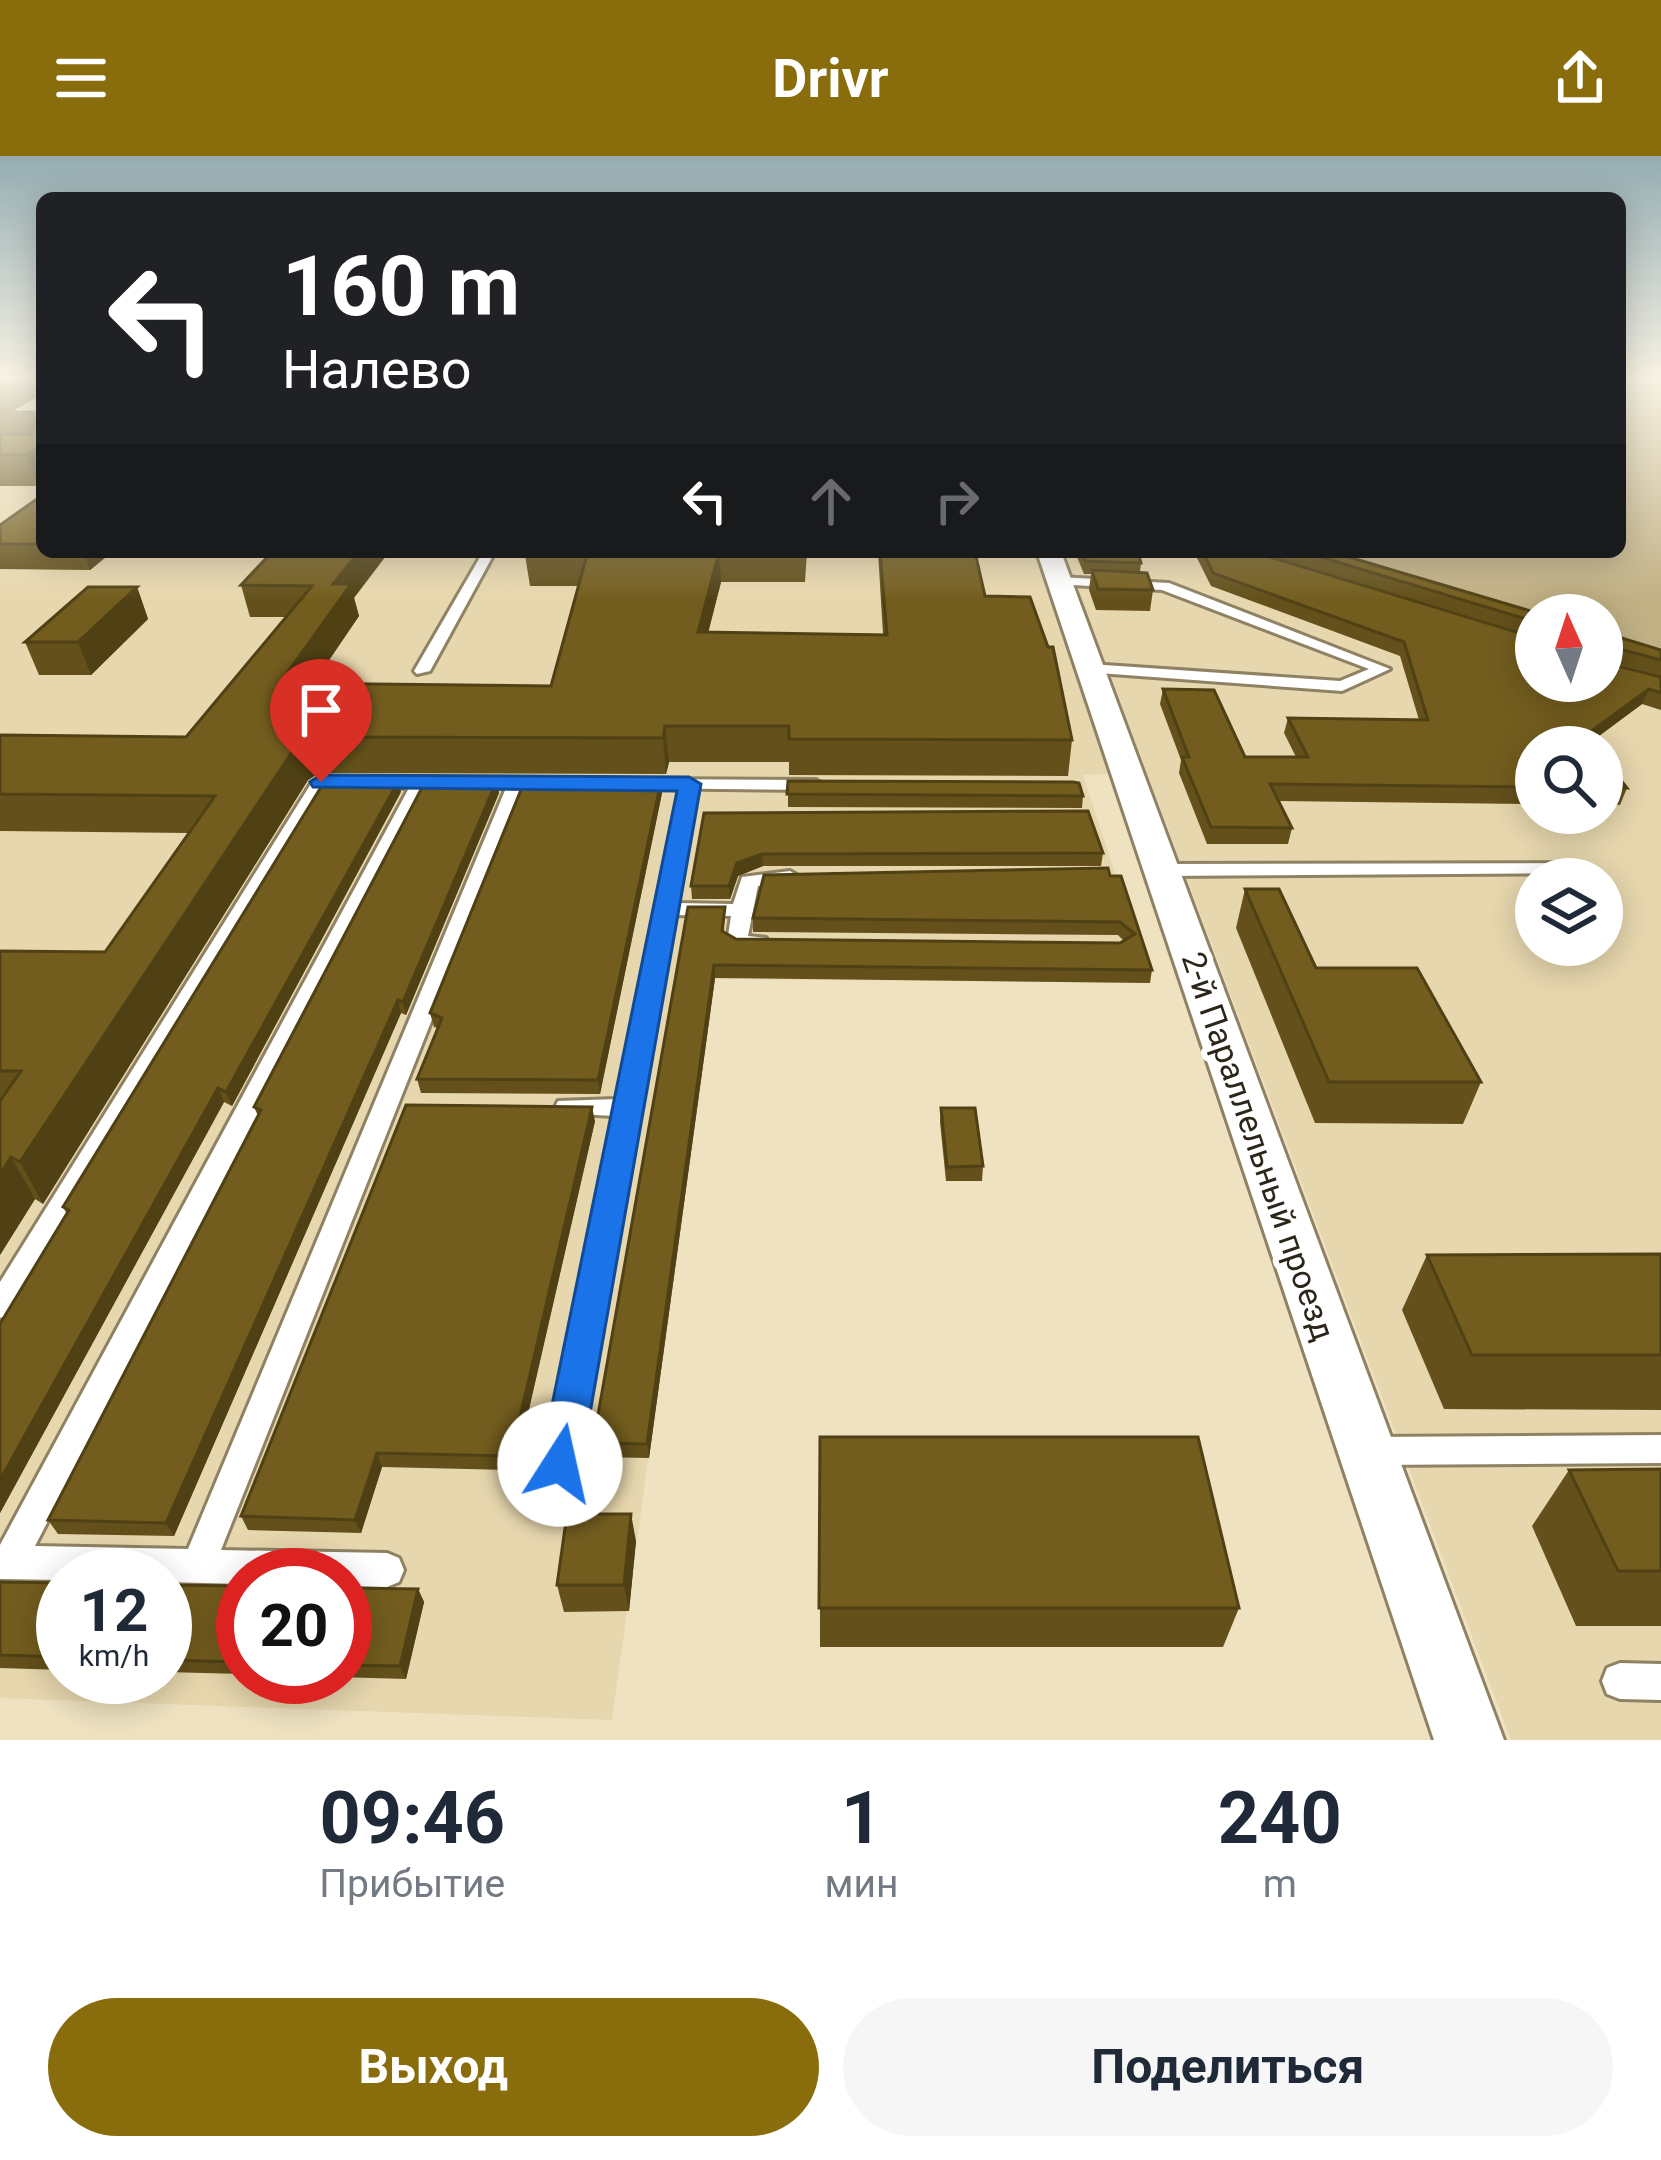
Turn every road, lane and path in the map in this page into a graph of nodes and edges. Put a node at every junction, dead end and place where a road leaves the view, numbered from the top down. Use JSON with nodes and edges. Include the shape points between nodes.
{"nodes":[{"id":1,"x":486,"y":558,"type":"edge"},
{"id":2,"x":1054,"y":566,"type":"edge"},
{"id":3,"x":1090,"y":669,"type":"junction"},
{"id":4,"x":422,"y":671,"type":"dead end"},
{"id":5,"x":420,"y":783,"type":"junction"},
{"id":6,"x":518,"y":783,"type":"junction"},
{"id":7,"x":582,"y":783,"type":"edge"},
{"id":8,"x":625,"y":784,"type":"edge"},
{"id":9,"x":689,"y":784,"type":"junction"},
{"id":10,"x":832,"y":785,"type":"edge"},
{"id":11,"x":1515,"y":869,"type":"edge"},
{"id":12,"x":1161,"y":870,"type":"junction"},
{"id":13,"x":811,"y":876,"type":"edge"},
{"id":14,"x":665,"y":909,"type":"junction"},
{"id":15,"x":742,"y":910,"type":"junction"},
{"id":16,"x":785,"y":943,"type":"edge"},
{"id":17,"x":539,"y":1107,"type":"edge"},
{"id":18,"x":627,"y":1108,"type":"junction"},
{"id":19,"x":0,"y":1306,"type":"edge"},
{"id":20,"x":1661,"y":1450,"type":"edge"},
{"id":21,"x":1367,"y":1451,"type":"junction"},
{"id":22,"x":560,"y":1464,"type":"dead end"},
{"id":23,"x":4,"y":1562,"type":"edge"},
{"id":24,"x":197,"y":1567,"type":"junction"},
{"id":25,"x":387,"y":1570,"type":"dead end"},
{"id":26,"x":1620,"y":1681,"type":"dead end"},
{"id":27,"x":1661,"y":1682,"type":"edge"},
{"id":28,"x":1469,"y":1740,"type":"edge"}],
"edges":[{"from":1,"to":4,"type":"lane"},
{"from":2,"to":3,"type":"street","name":"2-й Параллельный проезд"},
{"from":2,"to":3,"type":"lane","via":[[1164,586],[1382,669],[1342,686]]},
{"from":3,"to":12,"type":"street","name":"2-й Параллельный проезд"},
{"from":5,"to":6,"type":"lane"},
{"from":5,"to":19,"type":"lane","via":[[321,782]]},
{"from":5,"to":23,"type":"lane"},
{"from":6,"to":7,"type":"lane"},
{"from":6,"to":24,"type":"lane","via":[[397,1105]]},
{"from":8,"to":9,"type":"lane"},
{"from":9,"to":10,"type":"lane"},
{"from":9,"to":14,"type":"lane","via":[[694,816]]},
{"from":11,"to":12,"type":"lane"},
{"from":12,"to":21,"type":"street","name":"2-й Параллельный проезд"},
{"from":13,"to":15,"type":"lane","via":[[748,881]]},
{"from":14,"to":15,"type":"lane"},
{"from":14,"to":18,"type":"lane"},
{"from":15,"to":16,"type":"lane","via":[[737,942]]},
{"from":17,"to":18,"type":"lane"},
{"from":18,"to":22,"type":"lane"},
{"from":20,"to":21,"type":"lane"},
{"from":21,"to":28,"type":"street","name":"2-й Параллельный проезд"},
{"from":23,"to":24,"type":"lane"},
{"from":24,"to":25,"type":"lane"},
{"from":26,"to":27,"type":"lane"}]}
